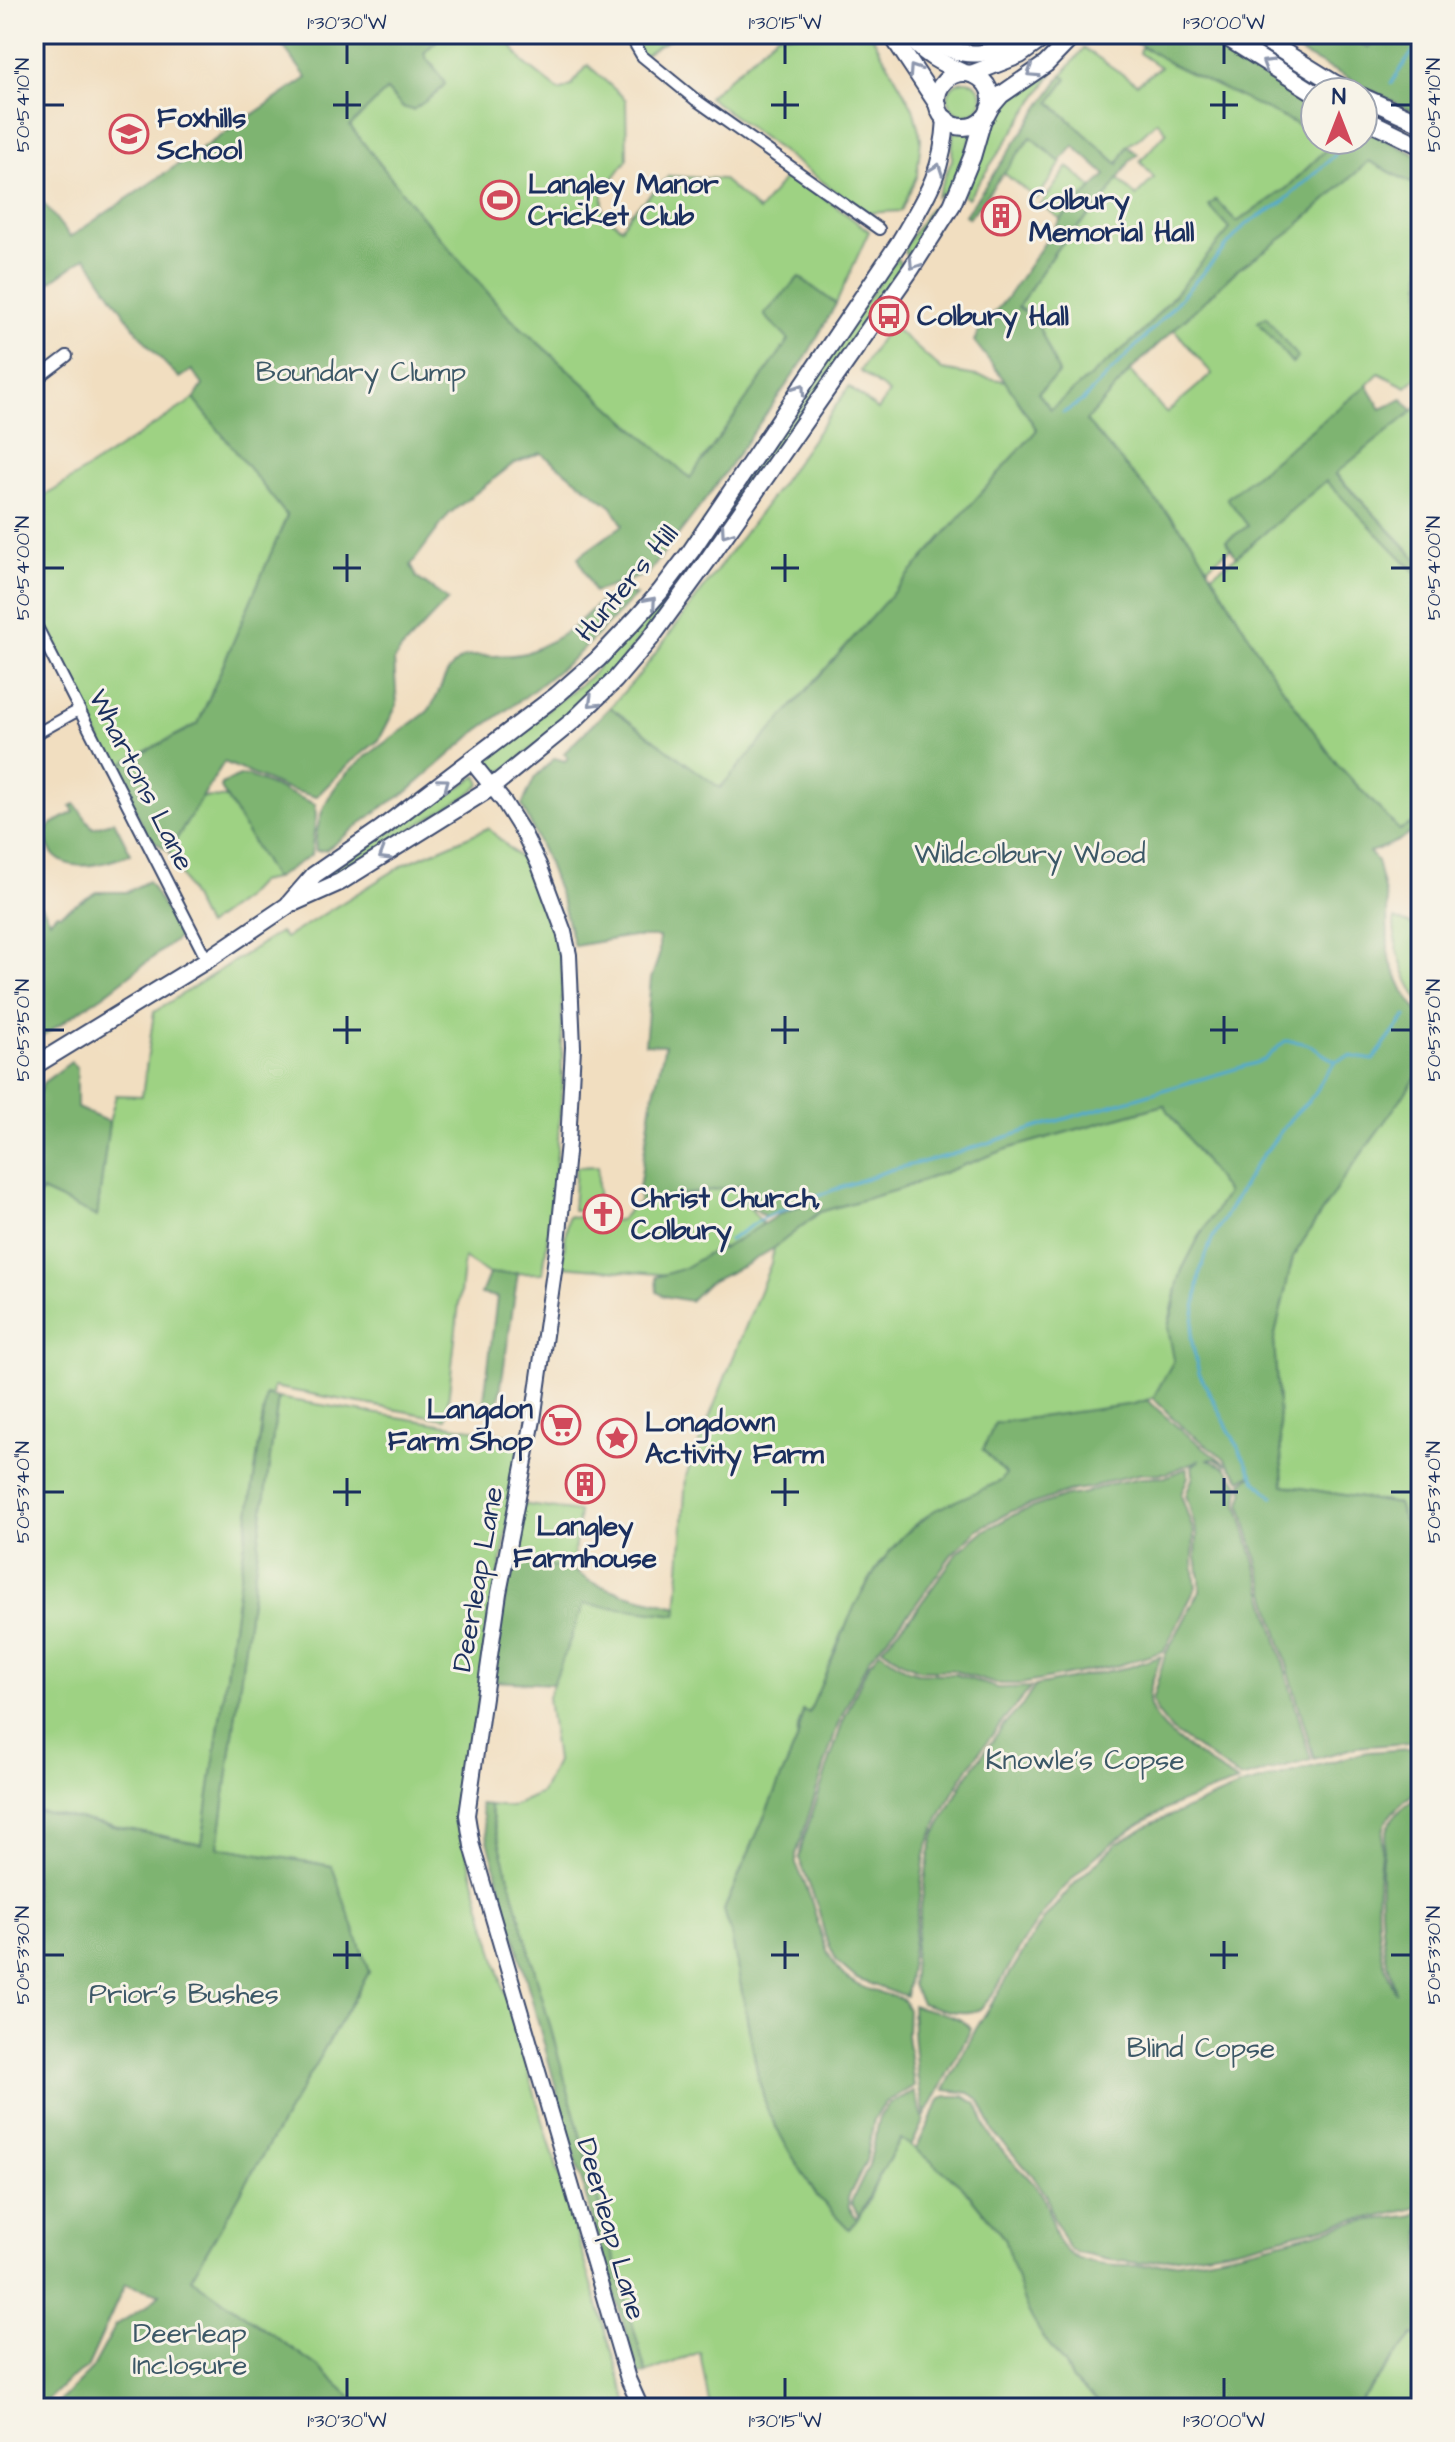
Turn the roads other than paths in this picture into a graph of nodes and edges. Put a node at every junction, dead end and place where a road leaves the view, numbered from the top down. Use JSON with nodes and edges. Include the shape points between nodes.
{"nodes":[{"id":1,"x":629,"y":34,"type":"edge"},
{"id":2,"x":891,"y":34,"type":"edge"},
{"id":3,"x":908,"y":34,"type":"edge"},
{"id":4,"x":926,"y":34,"type":"edge"},
{"id":5,"x":1030,"y":34,"type":"edge"},
{"id":6,"x":1049,"y":34,"type":"edge"},
{"id":7,"x":1075,"y":34,"type":"edge"},
{"id":8,"x":1221,"y":34,"type":"edge"},
{"id":9,"x":1255,"y":34,"type":"edge"},
{"id":10,"x":968,"y":73,"type":"junction"},
{"id":11,"x":1323,"y":76,"type":"edge"},
{"id":12,"x":1299,"y":83,"type":"edge"},
{"id":13,"x":1379,"y":104,"type":"edge"},
{"id":14,"x":942,"y":112,"type":"junction"},
{"id":15,"x":986,"y":114,"type":"junction"},
{"id":16,"x":1421,"y":123,"type":"edge"},
{"id":17,"x":1379,"y":126,"type":"edge"},
{"id":18,"x":1421,"y":146,"type":"edge"},
{"id":19,"x":879,"y":229,"type":"dead end"},
{"id":20,"x":67,"y":356,"type":"dead end"},
{"id":21,"x":34,"y":381,"type":"edge"},
{"id":22,"x":34,"y":621,"type":"edge"},
{"id":23,"x":79,"y":710,"type":"junction"},
{"id":24,"x":34,"y":735,"type":"edge"},
{"id":25,"x":472,"y":762,"type":"junction"},
{"id":26,"x":492,"y":787,"type":"junction"},
{"id":27,"x":287,"y":906,"type":"junction"},
{"id":28,"x":207,"y":960,"type":"junction"},
{"id":29,"x":34,"y":1066,"type":"edge"},
{"id":30,"x":641,"y":2408,"type":"edge"}],
"edges":[{"from":1,"to":19,"type":"street","via":[[642,56],[696,100]]},
{"from":14,"to":2,"type":"main road","one_way":true},
{"from":3,"to":10,"type":"main road","via":[[932,57]]},
{"from":4,"to":5,"type":"main road","via":[[952,49],[978,54],[1003,49]]},
{"from":6,"to":10,"type":"main road","via":[[1020,55]]},
{"from":7,"to":15,"type":"main road","one_way":true,"via":[[1046,64],[1001,95]]},
{"from":12,"to":8,"type":"main road","one_way":true},
{"from":9,"to":11,"type":"main road"},
{"from":10,"to":14,"type":"main road","via":[[944,83],[937,97]]},
{"from":10,"to":15,"type":"main road","via":[[988,87]]},
{"from":13,"to":16,"type":"main road"},
{"from":14,"to":15,"type":"main road","via":[[952,124],[969,126]]},
{"from":25,"to":14,"type":"main road","name":"Hunters Hill","one_way":true,"via":[[598,659],[691,551],[925,199],[944,149]]},
{"from":15,"to":26,"type":"main road","name":"Hunters Hill","one_way":true,"via":[[952,205],[650,639],[574,720]]},
{"from":17,"to":18,"type":"main road"},
{"from":20,"to":21,"type":"street"},
{"from":22,"to":23,"type":"street","name":"Whartons Lane"},
{"from":23,"to":24,"type":"street"},
{"from":23,"to":28,"type":"street","name":"Whartons Lane"},
{"from":25,"to":26,"type":"street","name":"Deerleap Lane"},
{"from":27,"to":25,"type":"main road","name":"Hunters Hill","one_way":true,"via":[[314,875]]},
{"from":26,"to":27,"type":"main road","name":"Hunters Hill","one_way":true,"via":[[340,882]]},
{"from":26,"to":30,"type":"street","name":"Deerleap Lane","via":[[524,834],[564,932],[573,1047],[558,1243],[467,1815],[489,1907],[628,2379]]},
{"from":27,"to":28,"type":"main road","name":"Hunters Hill"},
{"from":28,"to":29,"type":"main road","name":"Hunters Hill"}]}
